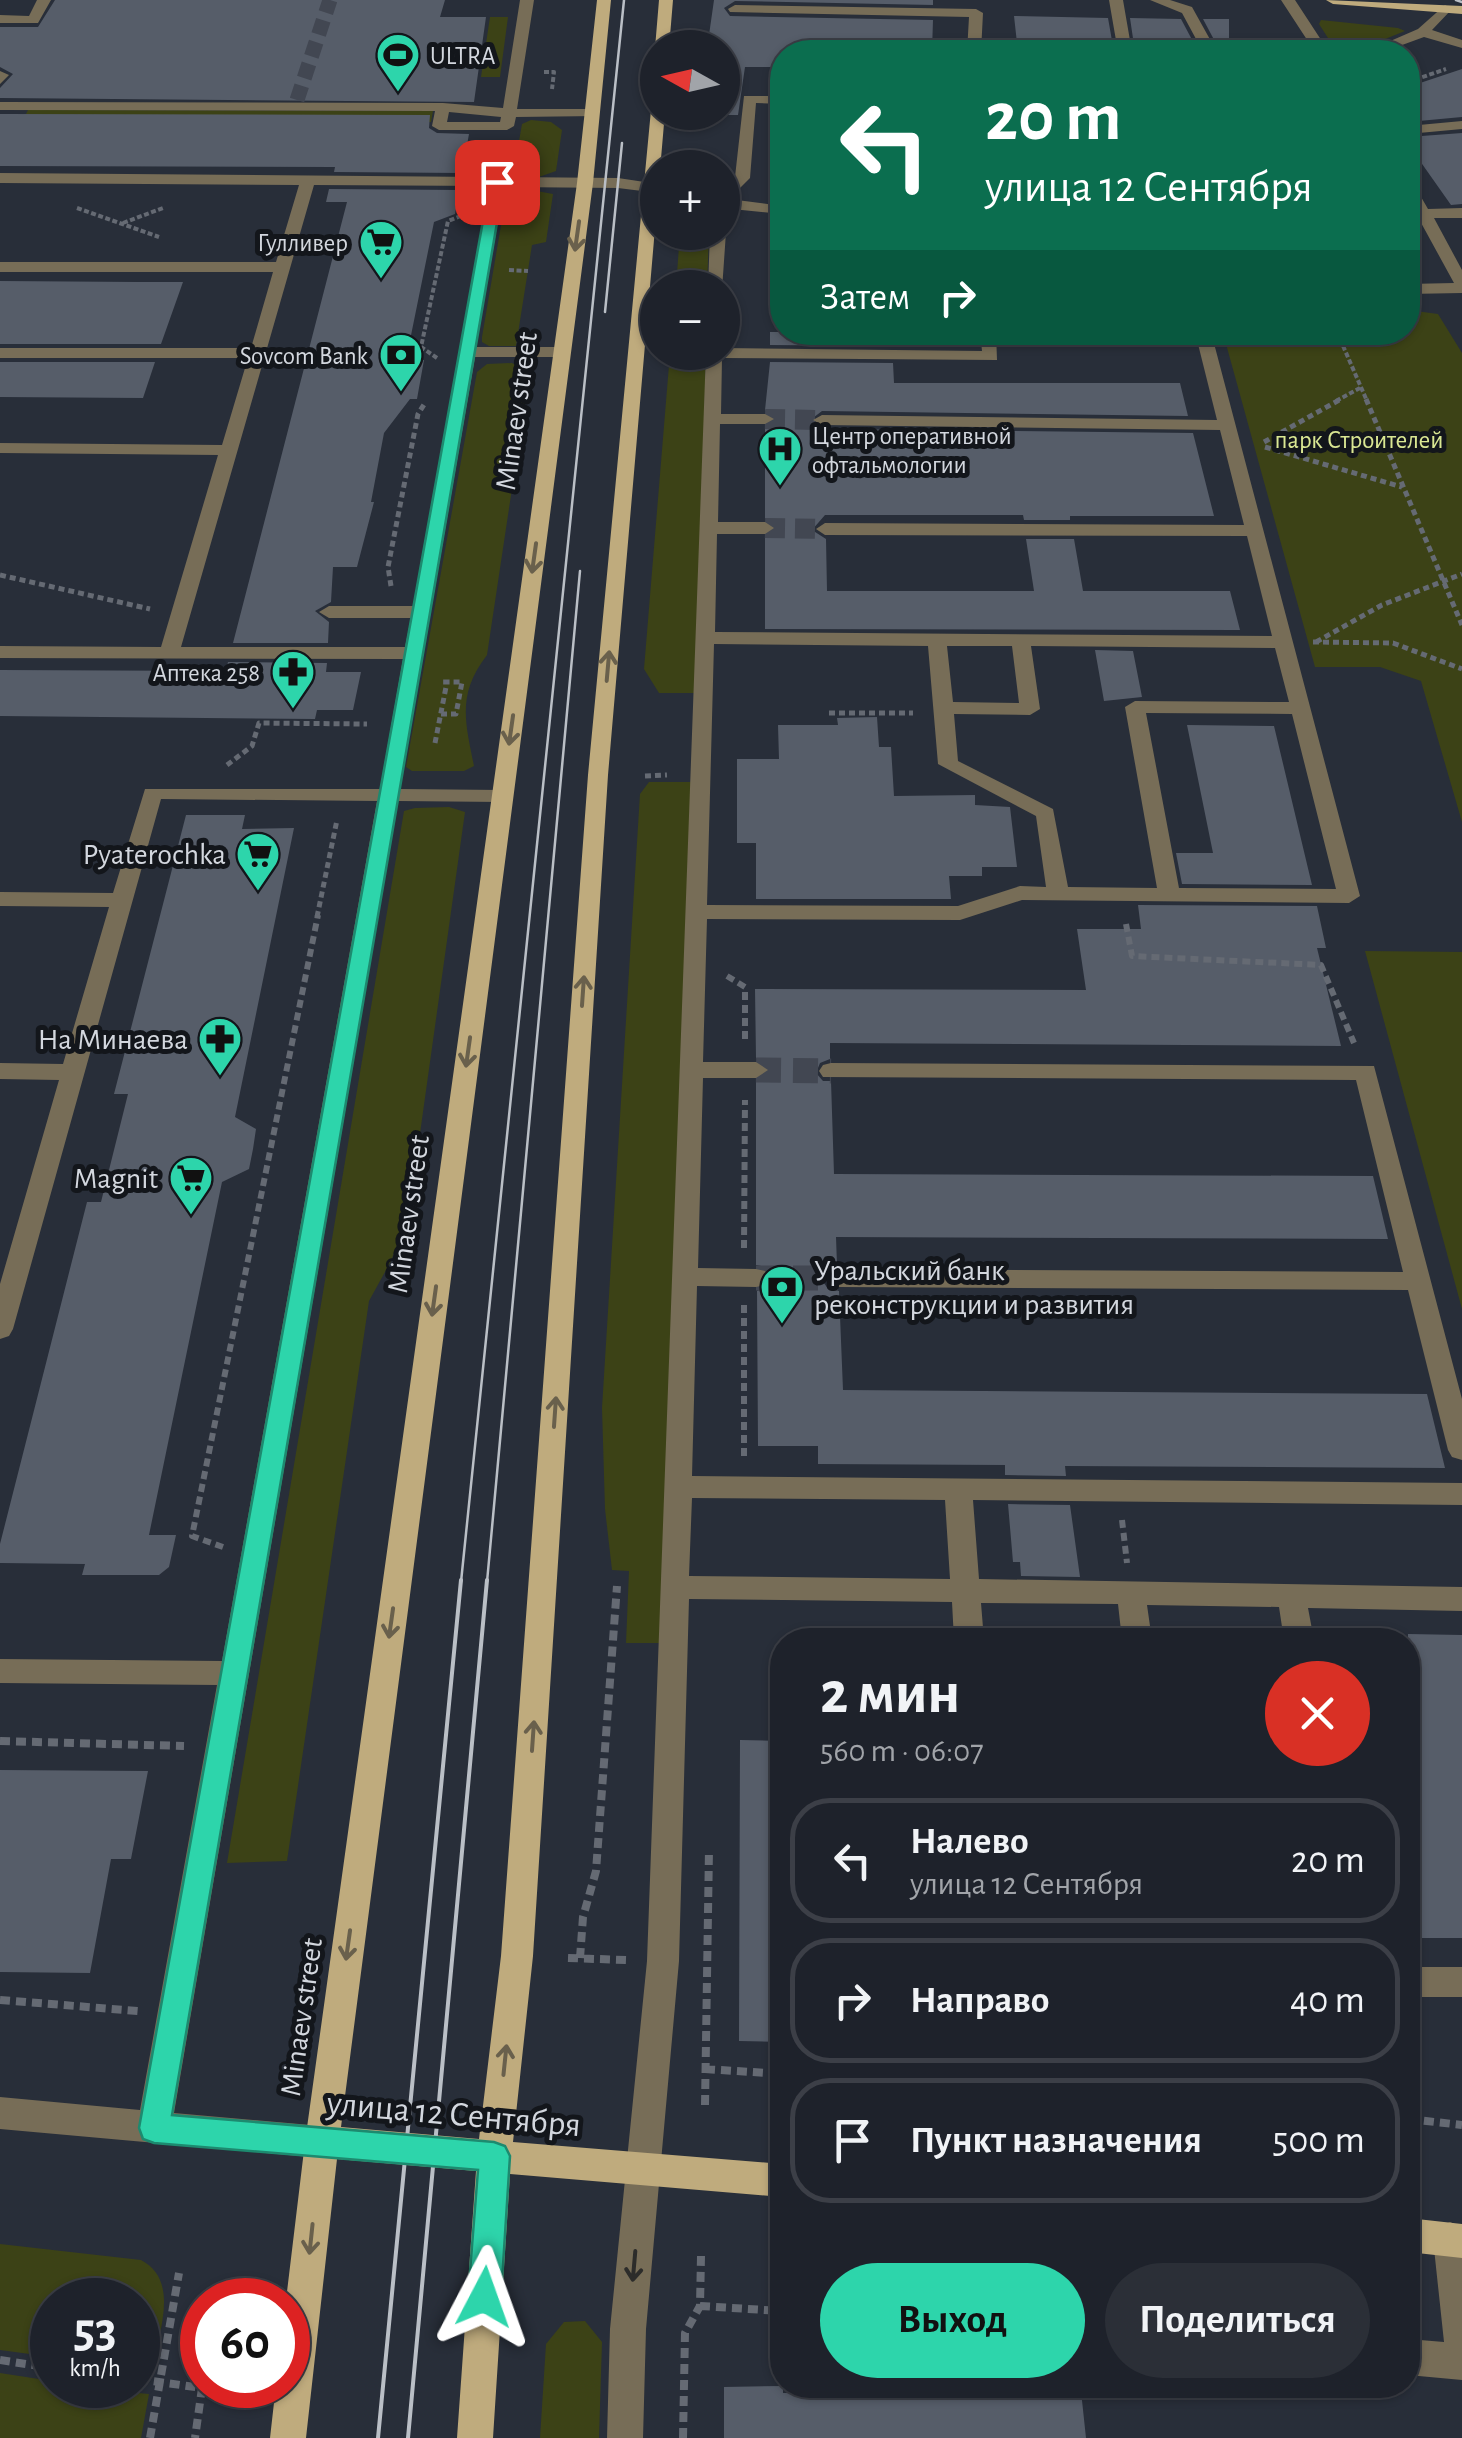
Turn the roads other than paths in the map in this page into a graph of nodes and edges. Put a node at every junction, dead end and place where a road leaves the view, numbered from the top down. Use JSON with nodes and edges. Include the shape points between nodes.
{"nodes":[{"id":1,"x":44,"y":0,"type":"edge"},
{"id":2,"x":526,"y":0,"type":"edge"},
{"id":3,"x":604,"y":0,"type":"edge"},
{"id":4,"x":666,"y":0,"type":"edge"},
{"id":5,"x":1116,"y":0,"type":"edge"},
{"id":6,"x":1157,"y":0,"type":"edge"},
{"id":7,"x":1288,"y":0,"type":"edge"},
{"id":8,"x":1333,"y":0,"type":"edge"},
{"id":9,"x":1462,"y":8,"type":"edge"},
{"id":10,"x":735,"y":9,"type":"dead end"},
{"id":11,"x":1445,"y":9,"type":"junction"},
{"id":12,"x":0,"y":20,"type":"edge"},
{"id":13,"x":664,"y":30,"type":"edge"},
{"id":14,"x":1423,"y":32,"type":"junction"},
{"id":15,"x":975,"y":40,"type":"edge"},
{"id":16,"x":1122,"y":40,"type":"edge"},
{"id":17,"x":1203,"y":40,"type":"edge"},
{"id":18,"x":1314,"y":40,"type":"edge"},
{"id":19,"x":1403,"y":40,"type":"edge"},
{"id":20,"x":1462,"y":44,"type":"edge"},
{"id":21,"x":770,"y":100,"type":"edge"},
{"id":22,"x":2,"y":110,"type":"edge"},
{"id":23,"x":510,"y":114,"type":"junction"},
{"id":24,"x":593,"y":114,"type":"junction"},
{"id":25,"x":1462,"y":125,"type":"edge"},
{"id":26,"x":1420,"y":129,"type":"edge"},
{"id":27,"x":0,"y":178,"type":"edge"},
{"id":28,"x":740,"y":180,"type":"edge"},
{"id":29,"x":308,"y":181,"type":"junction"},
{"id":30,"x":497,"y":182,"type":"junction"},
{"id":31,"x":585,"y":183,"type":"junction"},
{"id":32,"x":640,"y":187,"type":"edge"},
{"id":33,"x":740,"y":203,"type":"edge"},
{"id":34,"x":1420,"y":206,"type":"edge"},
{"id":35,"x":770,"y":208,"type":"edge"},
{"id":36,"x":1462,"y":212,"type":"edge"},
{"id":37,"x":1425,"y":214,"type":"junction"},
{"id":38,"x":648,"y":250,"type":"edge"},
{"id":39,"x":0,"y":267,"type":"edge"},
{"id":40,"x":283,"y":267,"type":"junction"},
{"id":41,"x":1461,"y":282,"type":"edge"},
{"id":42,"x":1420,"y":287,"type":"edge"},
{"id":43,"x":990,"y":345,"type":"edge"},
{"id":44,"x":1205,"y":345,"type":"edge"},
{"id":45,"x":468,"y":352,"type":"junction"},
{"id":46,"x":562,"y":352,"type":"junction"},
{"id":47,"x":0,"y":353,"type":"edge"},
{"id":48,"x":256,"y":353,"type":"junction"},
{"id":49,"x":740,"y":353,"type":"edge"},
{"id":50,"x":713,"y":370,"type":"edge"},
{"id":51,"x":712,"y":419,"type":"junction"},
{"id":52,"x":766,"y":419,"type":"tunnel mouth"},
{"id":53,"x":822,"y":420,"type":"tunnel mouth"},
{"id":54,"x":1226,"y":425,"type":"junction"},
{"id":55,"x":0,"y":448,"type":"edge"},
{"id":56,"x":228,"y":450,"type":"junction"},
{"id":57,"x":709,"y":528,"type":"junction"},
{"id":58,"x":766,"y":528,"type":"tunnel mouth"},
{"id":59,"x":825,"y":528,"type":"tunnel mouth"},
{"id":60,"x":1254,"y":531,"type":"junction"},
{"id":61,"x":329,"y":612,"type":"dead end"},
{"id":62,"x":423,"y":612,"type":"junction"},
{"id":63,"x":706,"y":638,"type":"junction"},
{"id":64,"x":937,"y":640,"type":"junction"},
{"id":65,"x":1022,"y":641,"type":"junction"},
{"id":66,"x":1283,"y":642,"type":"junction"},
{"id":67,"x":0,"y":652,"type":"edge"},
{"id":68,"x":417,"y":652,"type":"junction"},
{"id":69,"x":169,"y":653,"type":"junction"},
{"id":70,"x":1300,"y":708,"type":"junction"},
{"id":71,"x":944,"y":711,"type":"junction"},
{"id":72,"x":388,"y":796,"type":"junction"},
{"id":73,"x":502,"y":796,"type":"junction"},
{"id":74,"x":1058,"y":894,"type":"junction"},
{"id":75,"x":1169,"y":895,"type":"junction"},
{"id":76,"x":0,"y":899,"type":"edge"},
{"id":77,"x":123,"y":900,"type":"junction"},
{"id":78,"x":697,"y":912,"type":"junction"},
{"id":79,"x":692,"y":1070,"type":"junction"},
{"id":80,"x":756,"y":1070,"type":"tunnel mouth"},
{"id":81,"x":0,"y":1071,"type":"edge"},
{"id":82,"x":831,"y":1071,"type":"tunnel mouth"},
{"id":83,"x":73,"y":1072,"type":"junction"},
{"id":84,"x":13,"y":1238,"type":"edge"},
{"id":85,"x":686,"y":1277,"type":"junction"},
{"id":86,"x":756,"y":1278,"type":"tunnel mouth"},
{"id":87,"x":838,"y":1278,"type":"tunnel mouth"},
{"id":88,"x":1418,"y":1281,"type":"junction"},
{"id":89,"x":0,"y":1329,"type":"edge"},
{"id":90,"x":1462,"y":1450,"type":"edge"},
{"id":91,"x":679,"y":1487,"type":"junction"},
{"id":92,"x":958,"y":1490,"type":"junction"},
{"id":93,"x":1462,"y":1494,"type":"edge"},
{"id":94,"x":676,"y":1587,"type":"junction"},
{"id":95,"x":966,"y":1591,"type":"junction"},
{"id":96,"x":1131,"y":1594,"type":"junction"},
{"id":97,"x":1292,"y":1596,"type":"junction"},
{"id":98,"x":1462,"y":1599,"type":"edge"},
{"id":99,"x":968,"y":1628,"type":"edge"},
{"id":100,"x":1135,"y":1628,"type":"edge"},
{"id":101,"x":1298,"y":1628,"type":"edge"},
{"id":102,"x":0,"y":1671,"type":"edge"},
{"id":103,"x":236,"y":1673,"type":"junction"},
{"id":104,"x":1420,"y":1982,"type":"edge"},
{"id":105,"x":1462,"y":1982,"type":"edge"},
{"id":106,"x":0,"y":2113,"type":"edge"},
{"id":107,"x":154,"y":2128,"type":"junction"},
{"id":108,"x":322,"y":2142,"type":"junction"},
{"id":109,"x":494,"y":2156,"type":"junction"},
{"id":110,"x":643,"y":2168,"type":"junction"},
{"id":111,"x":770,"y":2179,"type":"edge"},
{"id":112,"x":1420,"y":2236,"type":"edge"},
{"id":113,"x":1456,"y":2240,"type":"edge"},
{"id":114,"x":1462,"y":2342,"type":"edge"},
{"id":115,"x":1420,"y":2358,"type":"edge"},
{"id":116,"x":1462,"y":2362,"type":"edge"},
{"id":117,"x":288,"y":2438,"type":"edge"},
{"id":118,"x":475,"y":2438,"type":"edge"},
{"id":119,"x":625,"y":2438,"type":"edge"}],
"edges":[{"from":1,"to":12,"type":"street","via":[[33,20]]},
{"from":2,"to":23,"type":"street"},
{"from":3,"to":24,"type":"main road","name":"Minaev street"},
{"from":4,"to":13,"type":"main road"},
{"from":5,"to":16,"type":"street"},
{"from":6,"to":17,"type":"street","via":[[1186,10]]},
{"from":7,"to":18,"type":"street"},
{"from":8,"to":11,"type":"main road"},
{"from":9,"to":11,"type":"main road"},
{"from":10,"to":15,"type":"street","via":[[976,14]]},
{"from":11,"to":14,"type":"street"},
{"from":14,"to":19,"type":"street"},
{"from":14,"to":20,"type":"street"},
{"from":21,"to":28,"type":"street","via":[[750,99]]},
{"from":22,"to":23,"type":"street","via":[[443,107],[439,126],[507,126]]},
{"from":23,"to":24,"type":"street"},
{"from":24,"to":31,"type":"main road","name":"Minaev street"},
{"from":25,"to":26,"type":"street"},
{"from":27,"to":29,"type":"street"},
{"from":29,"to":30,"type":"street"},
{"from":29,"to":40,"type":"street"},
{"from":30,"to":31,"type":"street"},
{"from":30,"to":45,"type":"street"},
{"from":31,"to":32,"type":"street"},
{"from":31,"to":46,"type":"main road","name":"Minaev street","one_way":true},
{"from":33,"to":35,"type":"street"},
{"from":34,"to":37,"type":"street"},
{"from":36,"to":37,"type":"street"},
{"from":37,"to":41,"type":"street"},
{"from":109,"to":38,"type":"main road","one_way":true,"via":[[518,1956],[598,775]]},
{"from":39,"to":40,"type":"street"},
{"from":40,"to":48,"type":"street"},
{"from":41,"to":42,"type":"street"},
{"from":43,"to":49,"type":"street","via":[[991,356]]},
{"from":44,"to":54,"type":"street"},
{"from":45,"to":46,"type":"street"},
{"from":45,"to":62,"type":"street"},
{"from":46,"to":73,"type":"main road","name":"Minaev street","one_way":true},
{"from":47,"to":48,"type":"street"},
{"from":48,"to":56,"type":"street"},
{"from":50,"to":51,"type":"street"},
{"from":51,"to":52,"type":"street"},
{"from":51,"to":57,"type":"street"},
{"from":53,"to":54,"type":"street"},
{"from":54,"to":60,"type":"street"},
{"from":55,"to":56,"type":"street"},
{"from":56,"to":69,"type":"street"},
{"from":57,"to":58,"type":"street"},
{"from":57,"to":63,"type":"street"},
{"from":59,"to":60,"type":"street"},
{"from":60,"to":66,"type":"street"},
{"from":61,"to":62,"type":"street"},
{"from":62,"to":68,"type":"street"},
{"from":63,"to":64,"type":"street"},
{"from":63,"to":78,"type":"street"},
{"from":64,"to":65,"type":"street"},
{"from":64,"to":71,"type":"street"},
{"from":65,"to":66,"type":"street"},
{"from":65,"to":71,"type":"street","via":[[1030,709]]},
{"from":66,"to":70,"type":"street"},
{"from":67,"to":69,"type":"street"},
{"from":68,"to":69,"type":"street"},
{"from":68,"to":72,"type":"street"},
{"from":70,"to":75,"type":"street","via":[[1135,707]]},
{"from":70,"to":75,"type":"street","via":[[1349,896]]},
{"from":71,"to":74,"type":"street","via":[[948,764],[1046,813]]},
{"from":72,"to":73,"type":"street"},
{"from":72,"to":77,"type":"street","via":[[152,793]]},
{"from":72,"to":103,"type":"street"},
{"from":73,"to":108,"type":"main road","name":"Minaev street","one_way":true},
{"from":74,"to":75,"type":"street"},
{"from":74,"to":78,"type":"street","via":[[1020,893],[960,914]]},
{"from":76,"to":77,"type":"street"},
{"from":77,"to":83,"type":"street"},
{"from":78,"to":79,"type":"street"},
{"from":79,"to":80,"type":"street"},
{"from":79,"to":85,"type":"street"},
{"from":81,"to":83,"type":"street"},
{"from":82,"to":88,"type":"street","via":[[1366,1072]]},
{"from":83,"to":84,"type":"street"},
{"from":84,"to":89,"type":"street"},
{"from":85,"to":86,"type":"street"},
{"from":85,"to":91,"type":"street"},
{"from":87,"to":88,"type":"street"},
{"from":88,"to":90,"type":"street"},
{"from":91,"to":92,"type":"street"},
{"from":91,"to":94,"type":"street"},
{"from":92,"to":93,"type":"street"},
{"from":92,"to":95,"type":"street"},
{"from":94,"to":95,"type":"street"},
{"from":94,"to":110,"type":"street","via":[[664,1961]]},
{"from":95,"to":96,"type":"street"},
{"from":95,"to":99,"type":"street"},
{"from":96,"to":97,"type":"street"},
{"from":96,"to":100,"type":"street"},
{"from":97,"to":98,"type":"street"},
{"from":97,"to":101,"type":"street"},
{"from":102,"to":103,"type":"street"},
{"from":103,"to":107,"type":"street"},
{"from":104,"to":105,"type":"street"},
{"from":106,"to":107,"type":"street","name":"улица 12 Сентября"},
{"from":107,"to":108,"type":"street","name":"улица 12 Сентября"},
{"from":108,"to":109,"type":"main road","name":"улица 12 Сентября"},
{"from":108,"to":117,"type":"main road","name":"Minaev street","one_way":true},
{"from":109,"to":110,"type":"main road","name":"улица 12 Сентября"},
{"from":109,"to":118,"type":"main road"},
{"from":110,"to":111,"type":"main road","name":"улица 12 Сентября"},
{"from":110,"to":119,"type":"street","one_way":true},
{"from":112,"to":113,"type":"main road"},
{"from":113,"to":114,"type":"street"},
{"from":115,"to":116,"type":"street"}]}
